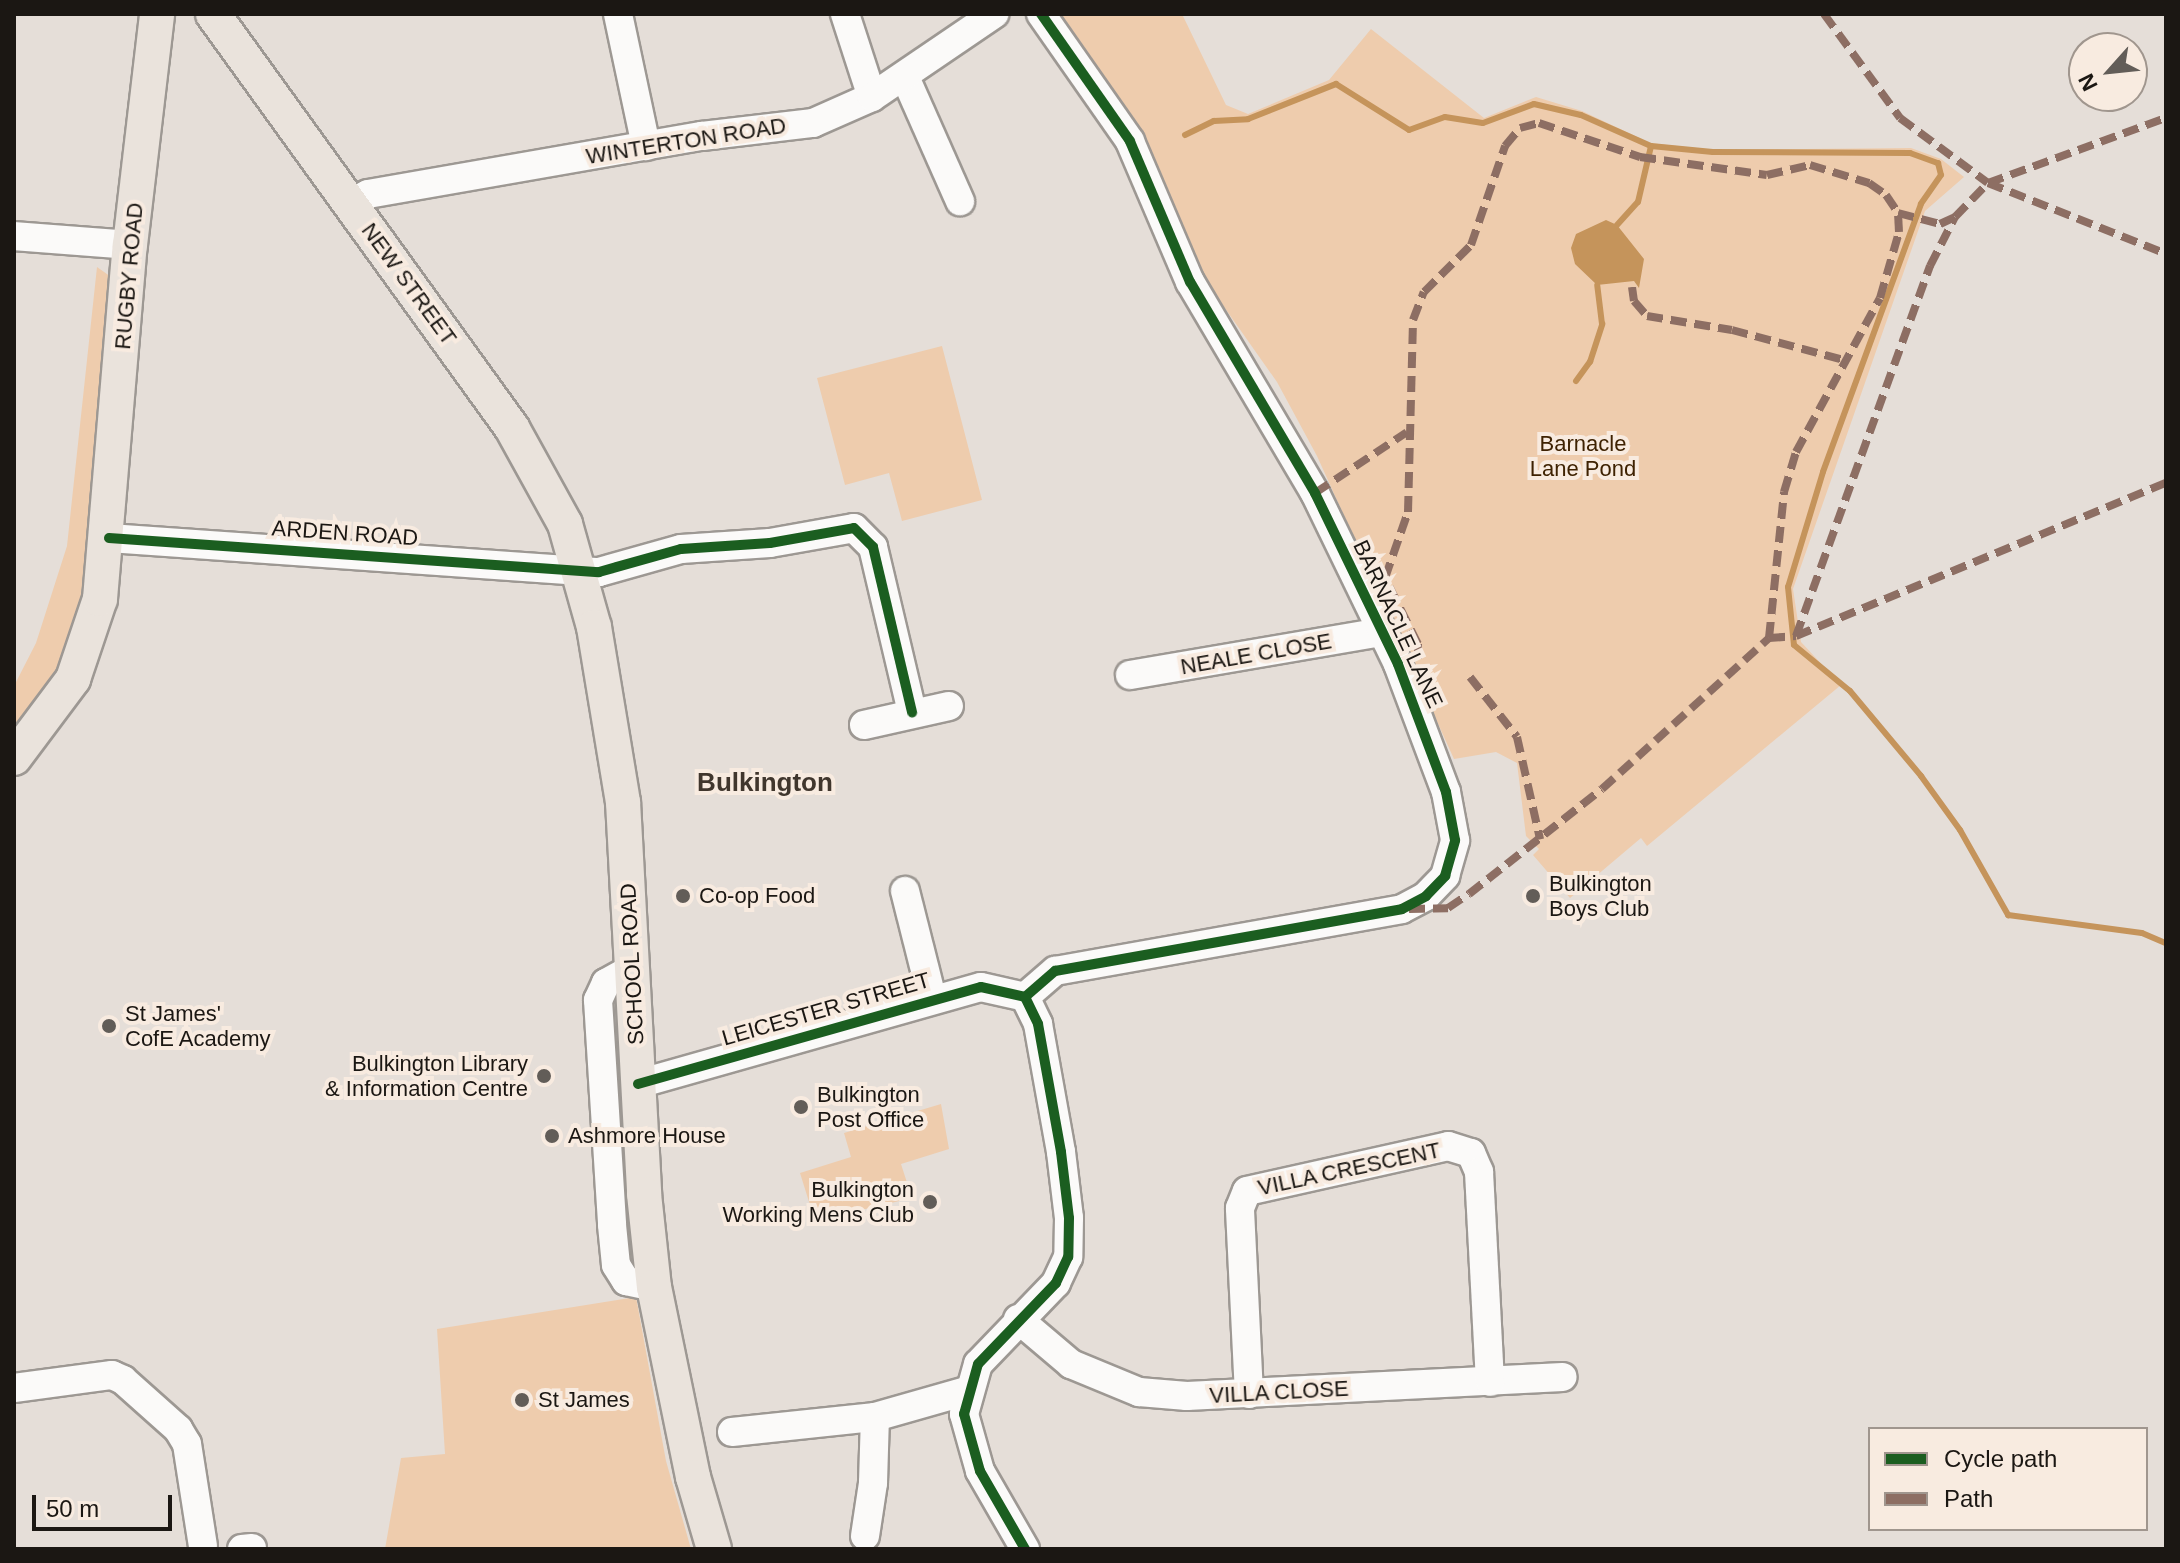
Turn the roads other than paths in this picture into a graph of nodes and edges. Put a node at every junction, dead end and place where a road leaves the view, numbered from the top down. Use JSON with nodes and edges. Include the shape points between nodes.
{"nodes":[{"id":1,"x":157,"y":14,"type":"edge"},
{"id":2,"x":213,"y":14,"type":"edge"},
{"id":3,"x":618,"y":14,"type":"edge"},
{"id":4,"x":845,"y":14,"type":"edge"},
{"id":5,"x":994,"y":14,"type":"edge"},
{"id":6,"x":1041,"y":14,"type":"edge"},
{"id":7,"x":905,"y":77,"type":"junction"},
{"id":8,"x":872,"y":97,"type":"junction"},
{"id":9,"x":646,"y":146,"type":"junction"},
{"id":10,"x":960,"y":201,"type":"dead end"},
{"id":11,"x":351,"y":203,"type":"junction"},
{"id":12,"x":14,"y":236,"type":"edge"},
{"id":13,"x":130,"y":245,"type":"junction"},
{"id":14,"x":109,"y":538,"type":"junction"},
{"id":15,"x":579,"y":567,"type":"junction"},
{"id":16,"x":1382,"y":632,"type":"junction"},
{"id":17,"x":1130,"y":675,"type":"dead end"},
{"id":18,"x":949,"y":706,"type":"dead end"},
{"id":19,"x":912,"y":712,"type":"junction"},
{"id":20,"x":864,"y":725,"type":"dead end"},
{"id":21,"x":14,"y":758,"type":"edge"},
{"id":22,"x":905,"y":891,"type":"dead end"},
{"id":23,"x":633,"y":968,"type":"junction"},
{"id":24,"x":1025,"y":997,"type":"junction"},
{"id":25,"x":932,"y":998,"type":"junction"},
{"id":26,"x":638,"y":1084,"type":"junction"},
{"id":27,"x":654,"y":1287,"type":"junction"},
{"id":28,"x":1018,"y":1319,"type":"junction"},
{"id":29,"x":1563,"y":1377,"type":"dead end"},
{"id":30,"x":1490,"y":1382,"type":"junction"},
{"id":31,"x":14,"y":1388,"type":"edge"},
{"id":32,"x":966,"y":1391,"type":"junction"},
{"id":33,"x":1249,"y":1394,"type":"junction"},
{"id":34,"x":875,"y":1417,"type":"junction"},
{"id":35,"x":732,"y":1432,"type":"dead end"},
{"id":36,"x":865,"y":1536,"type":"dead end"},
{"id":37,"x":205,"y":1548,"type":"edge"},
{"id":38,"x":252,"y":1548,"type":"edge"},
{"id":39,"x":242,"y":1549,"type":"edge"},
{"id":40,"x":714,"y":1549,"type":"edge"},
{"id":41,"x":1025,"y":1549,"type":"edge"}],
"edges":[{"from":1,"to":13,"type":"main road","name":"RUGBY ROAD"},
{"from":2,"to":11,"type":"main road","name":"NEW STREET"},
{"from":3,"to":9,"type":"street"},
{"from":4,"to":8,"type":"street"},
{"from":5,"to":7,"type":"street","name":"WINTERTON ROAD"},
{"from":6,"to":16,"type":"street","name":"BARNACLE LANE","via":[[1130,141],[1190,282],[1315,493]]},
{"from":7,"to":8,"type":"street","name":"WINTERTON ROAD"},
{"from":7,"to":10,"type":"street"},
{"from":8,"to":9,"type":"street","name":"WINTERTON ROAD","via":[[813,123]]},
{"from":9,"to":11,"type":"street","name":"WINTERTON ROAD","via":[[368,194]]},
{"from":11,"to":15,"type":"main road","name":"NEW STREET","via":[[537,466]]},
{"from":12,"to":13,"type":"street"},
{"from":13,"to":14,"type":"main road","name":"RUGBY ROAD"},
{"from":14,"to":15,"type":"street","name":"ARDEN ROAD"},
{"from":14,"to":21,"type":"main road","name":"RUGBY ROAD","via":[[83,656],[58,704]]},
{"from":15,"to":19,"type":"street","name":"ARDEN ROAD","via":[[608,572],[681,549],[770,543],[844,528],[863,532],[873,547]]},
{"from":15,"to":23,"type":"main road","name":"SCHOOL ROAD","via":[[615,745]]},
{"from":16,"to":17,"type":"street","name":"NEALE CLOSE"},
{"from":16,"to":24,"type":"street","name":"BARNACLE LANE","via":[[1451,810],[1454,853],[1437,887],[1402,909],[1055,971]]},
{"from":18,"to":19,"type":"street"},
{"from":19,"to":20,"type":"street"},
{"from":22,"to":25,"type":"street"},
{"from":23,"to":26,"type":"main road","name":"SCHOOL ROAD"},
{"from":23,"to":27,"type":"street","via":[[606,983],[598,1000],[611,1210],[616,1265],[626,1281]]},
{"from":24,"to":25,"type":"street","name":"LEICESTER STREET","via":[[991,986]]},
{"from":24,"to":28,"type":"street","via":[[1038,1024],[1070,1239],[1056,1283]]},
{"from":25,"to":26,"type":"street","name":"LEICESTER STREET"},
{"from":26,"to":27,"type":"main road","name":"SCHOOL ROAD"},
{"from":27,"to":40,"type":"main road","name":"SCHOOL ROAD","via":[[693,1477]]},
{"from":28,"to":32,"type":"street","via":[[989,1348]]},
{"from":28,"to":33,"type":"street","name":"VILLA CLOSE","via":[[1071,1364],[1114,1385],[1166,1395]]},
{"from":29,"to":30,"type":"street","name":"VILLA CLOSE"},
{"from":30,"to":33,"type":"street","name":"VILLA CLOSE"},
{"from":30,"to":33,"type":"street","name":"VILLA CRESCENT","via":[[1479,1172],[1471,1153],[1448,1146],[1247,1191],[1240,1208]]},
{"from":31,"to":37,"type":"street","via":[[112,1375],[123,1380],[178,1429],[187,1444]]},
{"from":32,"to":34,"type":"street"},
{"from":32,"to":41,"type":"street","via":[[971,1451]]},
{"from":34,"to":35,"type":"street"},
{"from":34,"to":36,"type":"street"},
{"from":38,"to":39,"type":"street"}]}
